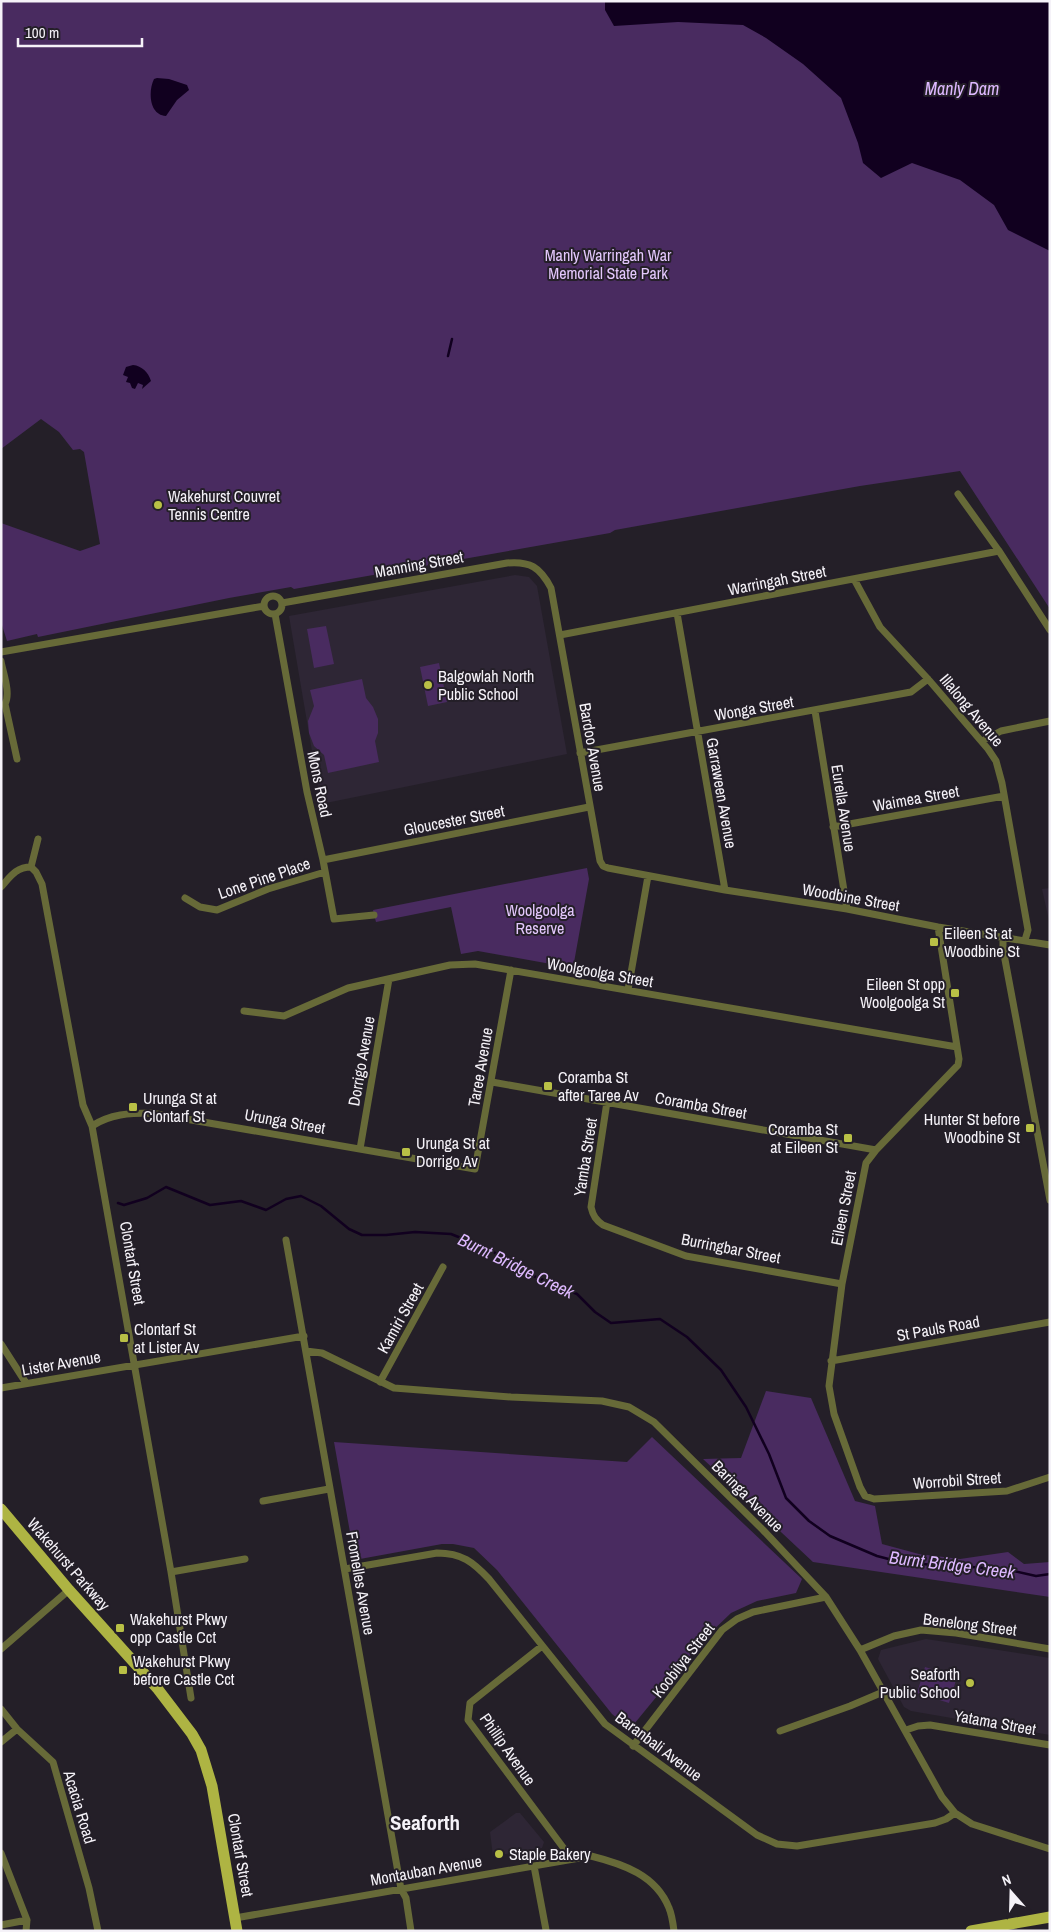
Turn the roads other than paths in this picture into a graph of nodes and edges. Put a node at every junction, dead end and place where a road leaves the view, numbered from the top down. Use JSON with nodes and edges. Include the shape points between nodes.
{"nodes":[{"id":1,"x":958,"y":494,"type":"dead end"},
{"id":2,"x":999,"y":552,"type":"junction"},
{"id":3,"x":854,"y":579,"type":"junction"},
{"id":4,"x":551,"y":588,"type":"joint"},
{"id":5,"x":282,"y":603,"type":"junction"},
{"id":6,"x":264,"y":606,"type":"junction"},
{"id":7,"x":677,"y":612,"type":"junction"},
{"id":8,"x":275,"y":614,"type":"junction"},
{"id":9,"x":1050,"y":630,"type":"edge"},
{"id":10,"x":560,"y":635,"type":"junction"},
{"id":11,"x":1,"y":652,"type":"edge"},
{"id":12,"x":1,"y":661,"type":"edge"},
{"id":13,"x":928,"y":679,"type":"junction"},
{"id":14,"x":3,"y":706,"type":"edge"},
{"id":15,"x":815,"y":711,"type":"junction"},
{"id":16,"x":1050,"y":721,"type":"edge"},
{"id":17,"x":698,"y":732,"type":"junction"},
{"id":18,"x":982,"y":741,"type":"junction"},
{"id":19,"x":580,"y":752,"type":"junction"},
{"id":20,"x":17,"y":759,"type":"dead end"},
{"id":21,"x":1004,"y":796,"type":"junction"},
{"id":22,"x":590,"y":807,"type":"junction"},
{"id":23,"x":833,"y":827,"type":"junction"},
{"id":24,"x":38,"y":839,"type":"dead end"},
{"id":25,"x":323,"y":860,"type":"junction"},
{"id":26,"x":31,"y":867,"type":"junction"},
{"id":27,"x":325,"y":872,"type":"junction"},
{"id":28,"x":648,"y":876,"type":"junction"},
{"id":29,"x":1,"y":888,"type":"edge"},
{"id":30,"x":725,"y":890,"type":"junction"},
{"id":31,"x":185,"y":898,"type":"dead end"},
{"id":32,"x":847,"y":909,"type":"junction"},
{"id":33,"x":374,"y":915,"type":"dead end"},
{"id":34,"x":938,"y":927,"type":"junction"},
{"id":35,"x":1003,"y":938,"type":"junction"},
{"id":36,"x":1025,"y":940,"type":"junction"},
{"id":37,"x":1050,"y":944,"type":"edge"},
{"id":38,"x":511,"y":970,"type":"junction"},
{"id":39,"x":389,"y":979,"type":"junction"},
{"id":40,"x":628,"y":990,"type":"junction"},
{"id":41,"x":244,"y":1010,"type":"dead end"},
{"id":42,"x":957,"y":1047,"type":"junction"},
{"id":43,"x":492,"y":1082,"type":"junction"},
{"id":44,"x":607,"y":1102,"type":"junction"},
{"id":45,"x":92,"y":1126,"type":"junction"},
{"id":46,"x":360,"y":1149,"type":"junction"},
{"id":47,"x":876,"y":1150,"type":"junction"},
{"id":48,"x":475,"y":1169,"type":"joint"},
{"id":49,"x":1050,"y":1200,"type":"edge"},
{"id":50,"x":593,"y":1215,"type":"joint"},
{"id":51,"x":286,"y":1240,"type":"dead end"},
{"id":52,"x":443,"y":1266,"type":"dead end"},
{"id":53,"x":842,"y":1284,"type":"junction"},
{"id":54,"x":1050,"y":1322,"type":"edge"},
{"id":55,"x":304,"y":1336,"type":"junction"},
{"id":56,"x":1,"y":1344,"type":"edge"},
{"id":57,"x":306,"y":1351,"type":"junction"},
{"id":58,"x":831,"y":1361,"type":"junction"},
{"id":59,"x":134,"y":1364,"type":"junction"},
{"id":60,"x":380,"y":1382,"type":"junction"},
{"id":61,"x":26,"y":1383,"type":"junction"},
{"id":62,"x":1,"y":1388,"type":"edge"},
{"id":63,"x":1050,"y":1477,"type":"edge"},
{"id":64,"x":329,"y":1489,"type":"junction"},
{"id":65,"x":865,"y":1496,"type":"joint"},
{"id":66,"x":263,"y":1501,"type":"dead end"},
{"id":67,"x":1,"y":1509,"type":"edge"},
{"id":68,"x":245,"y":1559,"type":"dead end"},
{"id":69,"x":345,"y":1569,"type":"junction"},
{"id":70,"x":171,"y":1572,"type":"junction"},
{"id":71,"x":69,"y":1590,"type":"junction"},
{"id":72,"x":826,"y":1597,"type":"junction"},
{"id":73,"x":542,"y":1646,"type":"junction"},
{"id":74,"x":1,"y":1649,"type":"edge"},
{"id":75,"x":1050,"y":1649,"type":"edge"},
{"id":76,"x":860,"y":1650,"type":"junction"},
{"id":77,"x":883,"y":1692,"type":"junction"},
{"id":78,"x":191,"y":1698,"type":"dead end"},
{"id":79,"x":1,"y":1709,"type":"edge"},
{"id":80,"x":17,"y":1729,"type":"junction"},
{"id":81,"x":906,"y":1730,"type":"junction"},
{"id":82,"x":780,"y":1731,"type":"dead end"},
{"id":83,"x":1,"y":1742,"type":"edge"},
{"id":84,"x":1050,"y":1745,"type":"edge"},
{"id":85,"x":633,"y":1746,"type":"junction"},
{"id":86,"x":212,"y":1786,"type":"joint"},
{"id":87,"x":955,"y":1813,"type":"junction"},
{"id":88,"x":1050,"y":1849,"type":"edge"},
{"id":89,"x":1,"y":1853,"type":"edge"},
{"id":90,"x":570,"y":1858,"type":"junction"},
{"id":91,"x":534,"y":1866,"type":"junction"},
{"id":92,"x":401,"y":1889,"type":"junction"},
{"id":93,"x":1050,"y":1917,"type":"edge"},
{"id":94,"x":235,"y":1918,"type":"junction"},
{"id":95,"x":27,"y":1920,"type":"junction"},
{"id":96,"x":1,"y":1925,"type":"edge"},
{"id":97,"x":546,"y":1930,"type":"edge"},
{"id":98,"x":26,"y":1931,"type":"edge"},
{"id":99,"x":98,"y":1931,"type":"edge"},
{"id":100,"x":237,"y":1931,"type":"edge"},
{"id":101,"x":411,"y":1931,"type":"edge"},
{"id":102,"x":674,"y":1931,"type":"edge"},
{"id":103,"x":971,"y":1931,"type":"edge"}],
"edges":[{"from":1,"to":2,"type":"street"},
{"from":2,"to":3,"type":"street","name":"Warringah Street"},
{"from":2,"to":9,"type":"street"},
{"from":3,"to":7,"type":"street","name":"Warringah Street"},
{"from":3,"to":13,"type":"street","name":"Illalong Avenue","via":[[880,627]]},
{"from":4,"to":5,"type":"street","name":"Manning Street","via":[[546,577],[536,568],[519,562]]},
{"from":4,"to":10,"type":"street","name":"Bardoo Avenue"},
{"from":5,"to":6,"type":"street","via":[[273,596]]},
{"from":5,"to":8,"type":"street","via":[[281,610]]},
{"from":6,"to":8,"type":"street","via":[[269,613]]},
{"from":6,"to":11,"type":"street"},
{"from":7,"to":10,"type":"street","name":"Warringah Street"},
{"from":7,"to":17,"type":"street","name":"Garraween Avenue"},
{"from":8,"to":25,"type":"street","name":"Mons Road","via":[[307,792]]},
{"from":10,"to":19,"type":"street","name":"Bardoo Avenue"},
{"from":12,"to":14,"type":"street","via":[[7,693]]},
{"from":13,"to":15,"type":"street","name":"Wonga Street","via":[[911,692]]},
{"from":13,"to":18,"type":"street","name":"Illalong Avenue"},
{"from":14,"to":20,"type":"street"},
{"from":15,"to":17,"type":"street","name":"Wonga Street"},
{"from":15,"to":23,"type":"street","name":"Eurella Avenue"},
{"from":16,"to":18,"type":"street","via":[[1001,731]]},
{"from":17,"to":19,"type":"street","name":"Wonga Street"},
{"from":17,"to":30,"type":"street","name":"Garraween Avenue"},
{"from":18,"to":21,"type":"street","name":"Illalong Avenue","via":[[998,767]]},
{"from":19,"to":22,"type":"street","name":"Bardoo Avenue"},
{"from":21,"to":23,"type":"street","name":"Waimea Street"},
{"from":21,"to":36,"type":"street","name":"Illalong Avenue","via":[[1028,930]]},
{"from":22,"to":25,"type":"street","name":"Gloucester Street"},
{"from":22,"to":28,"type":"street","name":"Bardoo Avenue","via":[[603,866]]},
{"from":23,"to":32,"type":"street","name":"Eurella Avenue"},
{"from":24,"to":26,"type":"street"},
{"from":25,"to":27,"type":"street","name":"Mons Road"},
{"from":26,"to":29,"type":"street","via":[[15,872]]},
{"from":26,"to":45,"type":"street","name":"Clontarf Street","via":[[42,884],[83,1105]]},
{"from":27,"to":31,"type":"street","name":"Lone Pine Place","via":[[268,889],[217,910]]},
{"from":27,"to":33,"type":"street","name":"Mons Road","via":[[334,919]]},
{"from":28,"to":30,"type":"street","name":"Woodbine Street"},
{"from":28,"to":40,"type":"street"},
{"from":30,"to":32,"type":"street","name":"Woodbine Street"},
{"from":32,"to":34,"type":"street","name":"Woodbine Street"},
{"from":34,"to":35,"type":"street","name":"Woodbine Street"},
{"from":34,"to":42,"type":"street","name":"Eileen Street"},
{"from":35,"to":36,"type":"street","name":"Woodbine Street"},
{"from":35,"to":49,"type":"street"},
{"from":36,"to":37,"type":"street","name":"Woodbine Street"},
{"from":38,"to":39,"type":"street","name":"Woolgoolga Street","via":[[475,964],[450,965]]},
{"from":38,"to":40,"type":"street","name":"Woolgoolga Street"},
{"from":38,"to":43,"type":"street","name":"Taree Avenue"},
{"from":39,"to":41,"type":"street","name":"Woolgoolga Street","via":[[348,988],[284,1016]]},
{"from":39,"to":46,"type":"street","name":"Dorrigo Avenue"},
{"from":40,"to":42,"type":"street","name":"Woolgoolga Street"},
{"from":42,"to":47,"type":"street","name":"Eileen Street","via":[[959,1059],[956,1070]]},
{"from":43,"to":44,"type":"street","name":"Coramba Street"},
{"from":43,"to":48,"type":"street","name":"Taree Avenue"},
{"from":44,"to":47,"type":"street","name":"Coramba Street"},
{"from":44,"to":50,"type":"street","name":"Yamba Street","via":[[591,1207]]},
{"from":45,"to":46,"type":"street","name":"Urunga Street","via":[[105,1118],[151,1113]]},
{"from":45,"to":59,"type":"street","name":"Clontarf Street"},
{"from":46,"to":48,"type":"street","name":"Urunga Street"},
{"from":47,"to":53,"type":"street","name":"Eileen Street","via":[[864,1170]]},
{"from":50,"to":53,"type":"street","name":"Burringbar Street","via":[[603,1225],[686,1256]]},
{"from":51,"to":55,"type":"street","name":"Fromelles Avenue"},
{"from":52,"to":60,"type":"street","name":"Kamiri Street"},
{"from":53,"to":58,"type":"street","name":"Eileen Street"},
{"from":54,"to":58,"type":"street","name":"St Pauls Road"},
{"from":55,"to":57,"type":"street","name":"Fromelles Avenue"},
{"from":55,"to":59,"type":"street","name":"Lister Avenue"},
{"from":56,"to":61,"type":"street"},
{"from":57,"to":60,"type":"street","name":"Baringa Avenue","via":[[322,1353]]},
{"from":57,"to":64,"type":"street","name":"Fromelles Avenue"},
{"from":58,"to":65,"type":"street","name":"Eileen Street","via":[[829,1386],[834,1414]]},
{"from":59,"to":61,"type":"street","name":"Lister Avenue"},
{"from":59,"to":70,"type":"street","name":"Clontarf Street"},
{"from":60,"to":72,"type":"street","name":"Baringa Avenue","via":[[394,1388],[413,1390],[602,1401],[629,1407],[654,1422]]},
{"from":61,"to":62,"type":"street","name":"Lister Avenue"},
{"from":63,"to":65,"type":"street","name":"Worrobil Street","via":[[1007,1492],[874,1499]]},
{"from":64,"to":66,"type":"street"},
{"from":64,"to":69,"type":"street","name":"Fromelles Avenue"},
{"from":67,"to":71,"type":"main road","name":"Wakehurst Parkway"},
{"from":68,"to":70,"type":"street"},
{"from":69,"to":73,"type":"street","name":"Baranbali Avenue","via":[[452,1553],[477,1566]]},
{"from":69,"to":92,"type":"street","name":"Fromelles Avenue"},
{"from":70,"to":78,"type":"street","name":"Clontarf Street"},
{"from":71,"to":74,"type":"street"},
{"from":71,"to":86,"type":"main road","name":"Wakehurst Parkway","via":[[182,1720],[201,1750]]},
{"from":72,"to":76,"type":"street","name":"Baringa Avenue"},
{"from":72,"to":85,"type":"street","name":"Koobilya Street","via":[[754,1612],[722,1630]]},
{"from":73,"to":85,"type":"street","name":"Baranbali Avenue","via":[[605,1724]]},
{"from":73,"to":90,"type":"street","name":"Phillip Avenue","via":[[470,1703],[468,1720]]},
{"from":75,"to":76,"type":"street","name":"Benelong Street","via":[[921,1630],[894,1636]]},
{"from":76,"to":77,"type":"street","name":"Baringa Avenue"},
{"from":77,"to":81,"type":"street","name":"Baringa Avenue"},
{"from":77,"to":82,"type":"street"},
{"from":79,"to":80,"type":"street","name":"Acacia Road"},
{"from":80,"to":83,"type":"street"},
{"from":80,"to":99,"type":"street","name":"Acacia Road","via":[[53,1762]]},
{"from":81,"to":84,"type":"street","name":"Yatama Street","via":[[930,1725]]},
{"from":81,"to":87,"type":"street","name":"Baringa Avenue","via":[[942,1797]]},
{"from":85,"to":87,"type":"street","name":"Baranbali Avenue","via":[[758,1835],[777,1844],[797,1846],[935,1823]]},
{"from":86,"to":94,"type":"main road","name":"Clontarf Street"},
{"from":87,"to":88,"type":"street","name":"Baringa Avenue","via":[[972,1824]]},
{"from":89,"to":95,"type":"street"},
{"from":90,"to":91,"type":"street","name":"Montauban Avenue"},
{"from":90,"to":102,"type":"street","name":"Montauban Avenue","via":[[591,1856],[613,1861],[647,1877],[660,1890],[670,1909]]},
{"from":91,"to":92,"type":"street","name":"Montauban Avenue"},
{"from":91,"to":97,"type":"street"},
{"from":92,"to":94,"type":"street","name":"Montauban Avenue"},
{"from":92,"to":101,"type":"street","name":"Fromelles Avenue","via":[[406,1898]]},
{"from":93,"to":103,"type":"main road"},
{"from":94,"to":100,"type":"main road","name":"Clontarf Street"},
{"from":95,"to":96,"type":"street"},
{"from":95,"to":98,"type":"street"}]}
